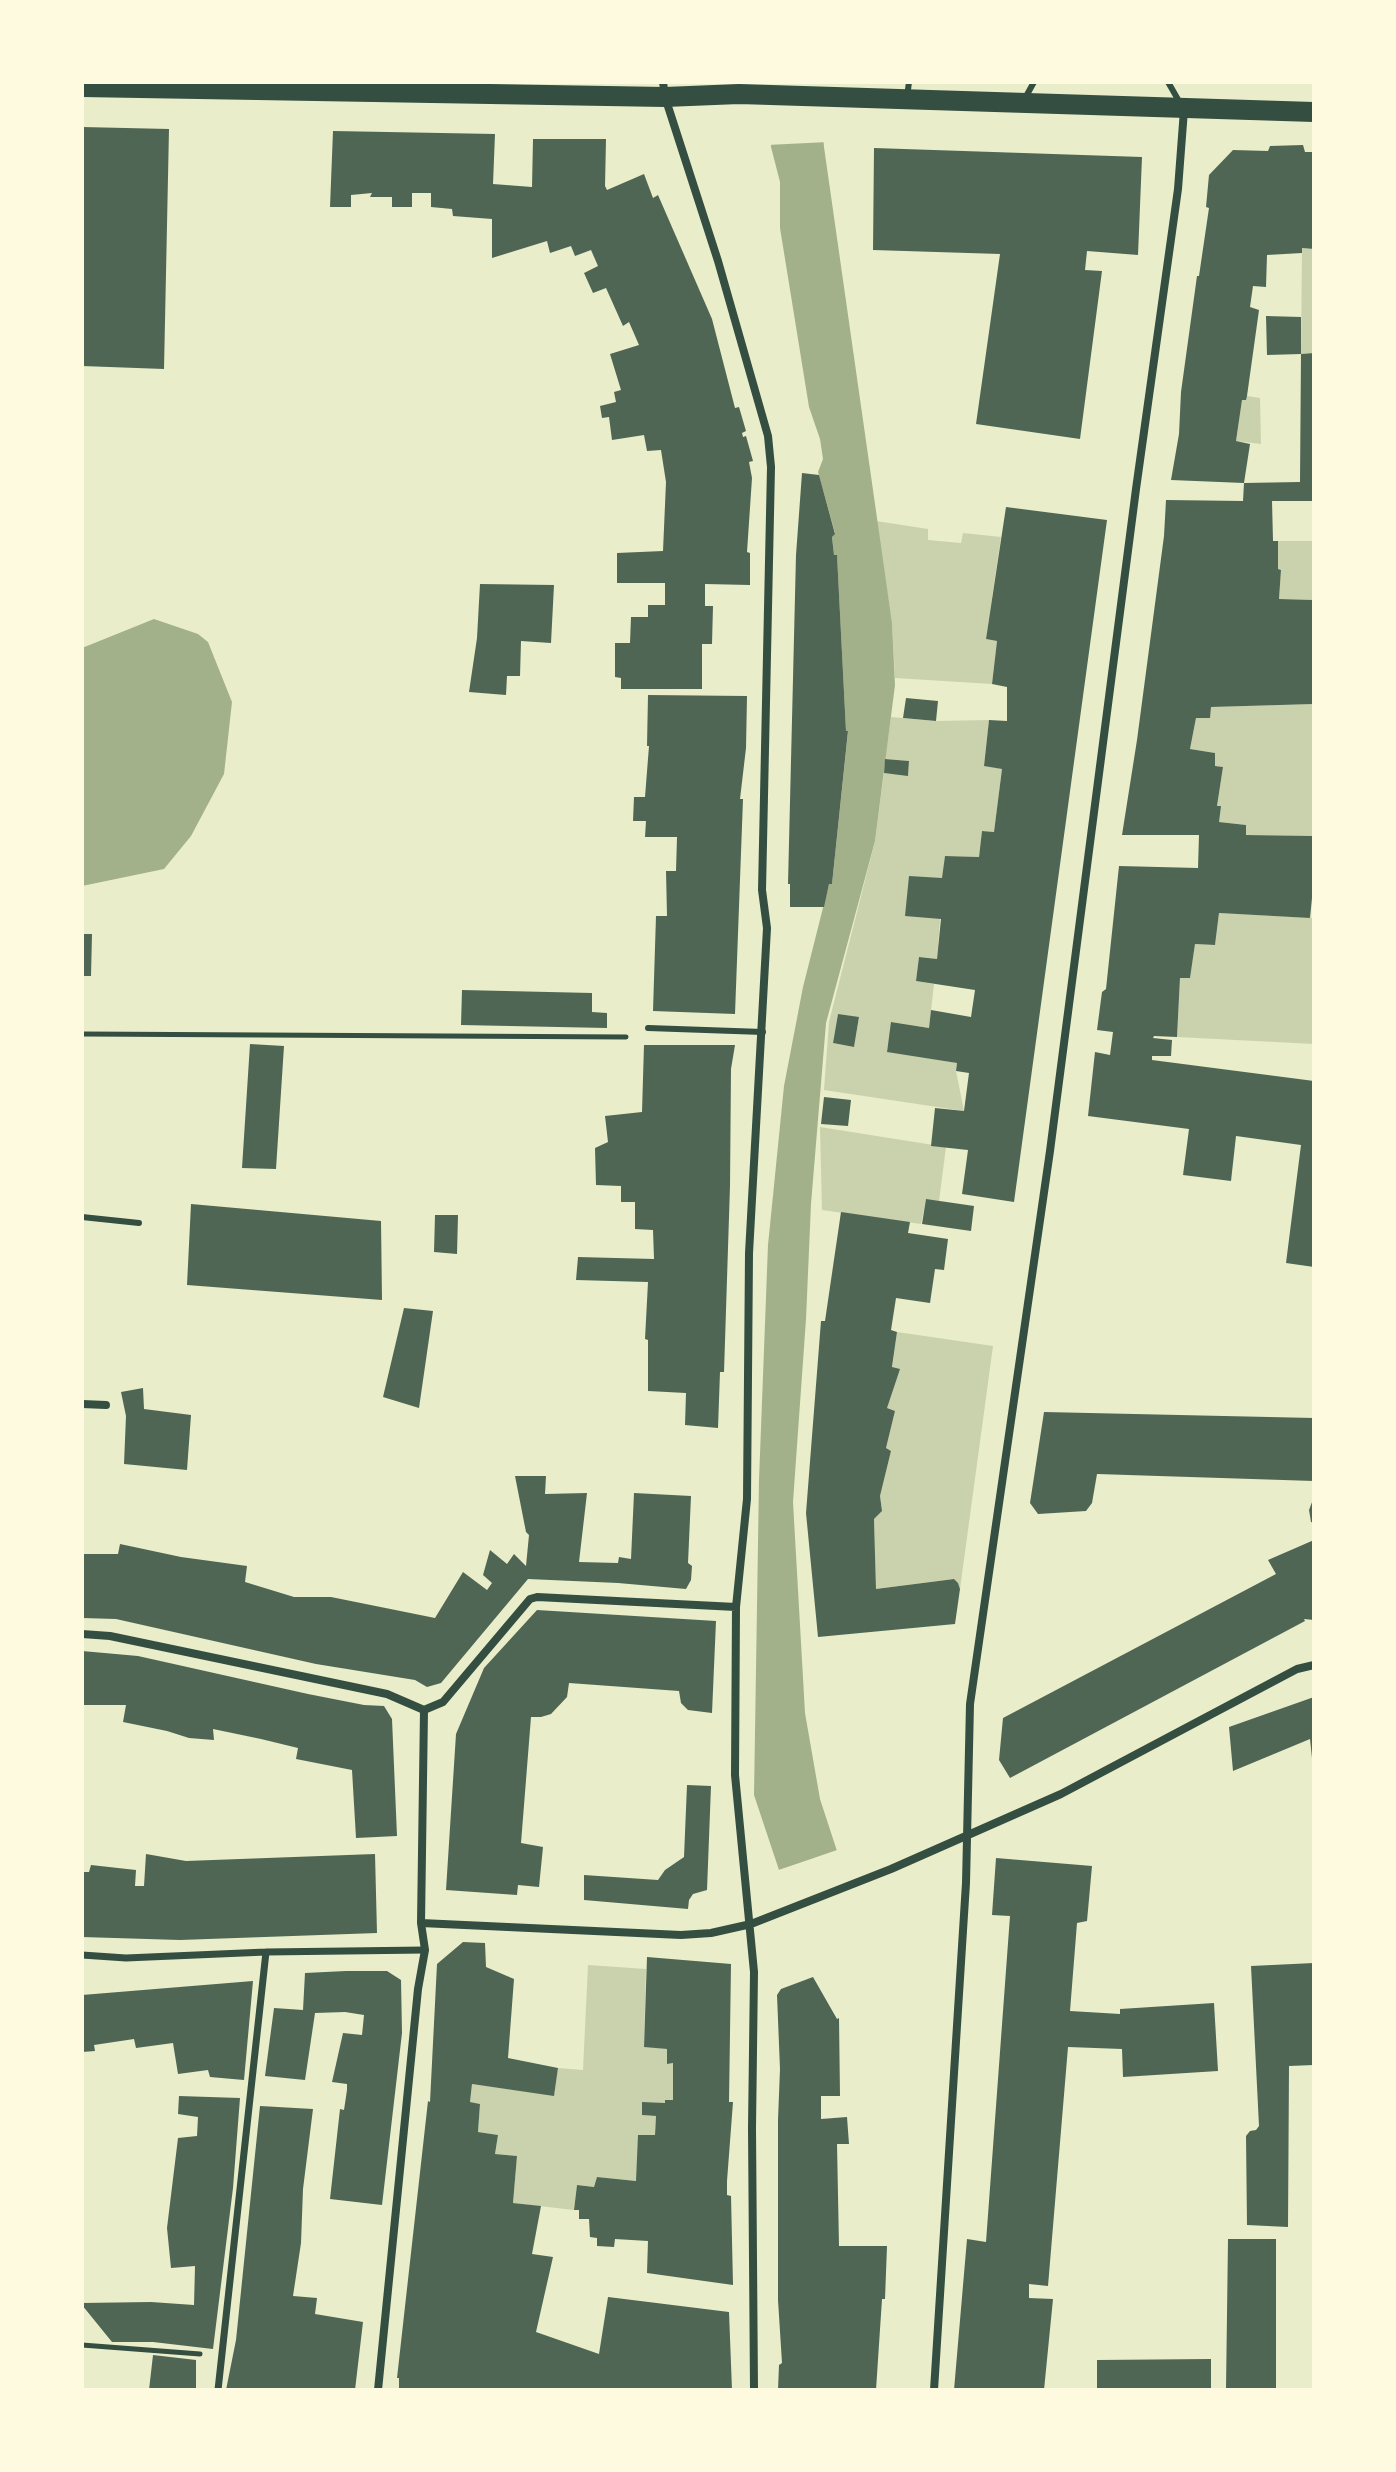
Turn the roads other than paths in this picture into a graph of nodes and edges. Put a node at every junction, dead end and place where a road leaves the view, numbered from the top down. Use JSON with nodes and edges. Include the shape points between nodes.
{"nodes":[{"id":1,"x":1034,"y":82,"type":"edge"},
{"id":2,"x":1168,"y":82,"type":"edge"},
{"id":3,"x":82,"y":87,"type":"edge"},
{"id":4,"x":660,"y":87,"type":"edge"},
{"id":5,"x":908,"y":91,"type":"edge"},
{"id":6,"x":1022,"y":104,"type":"junction"},
{"id":7,"x":1184,"y":109,"type":"junction"},
{"id":8,"x":1314,"y":112,"type":"edge"},
{"id":9,"x":648,"y":1028,"type":"road end"},
{"id":10,"x":763,"y":1032,"type":"junction"},
{"id":11,"x":82,"y":1217,"type":"edge"},
{"id":12,"x":139,"y":1223,"type":"dead end"},
{"id":13,"x":82,"y":1404,"type":"edge"},
{"id":14,"x":106,"y":1405,"type":"dead end"},
{"id":15,"x":736,"y":1607,"type":"junction"},
{"id":16,"x":82,"y":1634,"type":"edge"},
{"id":17,"x":1314,"y":1665,"type":"edge"},
{"id":18,"x":424,"y":1710,"type":"junction"},
{"id":19,"x":968,"y":1836,"type":"junction"},
{"id":20,"x":421,"y":1923,"type":"junction"},
{"id":21,"x":751,"y":1924,"type":"junction"},
{"id":22,"x":425,"y":1950,"type":"junction"},
{"id":23,"x":266,"y":1952,"type":"junction"},
{"id":24,"x":82,"y":1955,"type":"edge"},
{"id":25,"x":218,"y":2390,"type":"edge"},
{"id":26,"x":378,"y":2390,"type":"edge"},
{"id":27,"x":754,"y":2390,"type":"edge"},
{"id":28,"x":934,"y":2390,"type":"edge"}],
"edges":[{"from":1,"to":6,"type":"lane"},
{"from":2,"to":7,"type":"lane"},
{"from":3,"to":4,"type":"main road"},
{"from":4,"to":5,"type":"main road","via":[[848,99]]},
{"from":4,"to":10,"type":"street","via":[[768,436]]},
{"from":5,"to":6,"type":"main road"},
{"from":6,"to":7,"type":"main road"},
{"from":7,"to":8,"type":"main road"},
{"from":7,"to":19,"type":"street","via":[[1178,189],[1050,1151],[970,1704]]},
{"from":9,"to":10,"type":"lane"},
{"from":10,"to":15,"type":"street","via":[[749,1253],[747,1499]]},
{"from":11,"to":12,"type":"lane"},
{"from":13,"to":14,"type":"street"},
{"from":15,"to":18,"type":"street","via":[[530,1599],[443,1702]]},
{"from":15,"to":21,"type":"street","via":[[735,1775]]},
{"from":16,"to":18,"type":"street","via":[[387,1694]]},
{"from":17,"to":19,"type":"street"},
{"from":18,"to":20,"type":"street"},
{"from":19,"to":21,"type":"street"},
{"from":19,"to":28,"type":"street"},
{"from":20,"to":21,"type":"street","via":[[681,1935]]},
{"from":20,"to":22,"type":"street"},
{"from":21,"to":27,"type":"street"},
{"from":22,"to":23,"type":"street"},
{"from":22,"to":26,"type":"street"},
{"from":23,"to":24,"type":"street"},
{"from":23,"to":25,"type":"street"}]}
